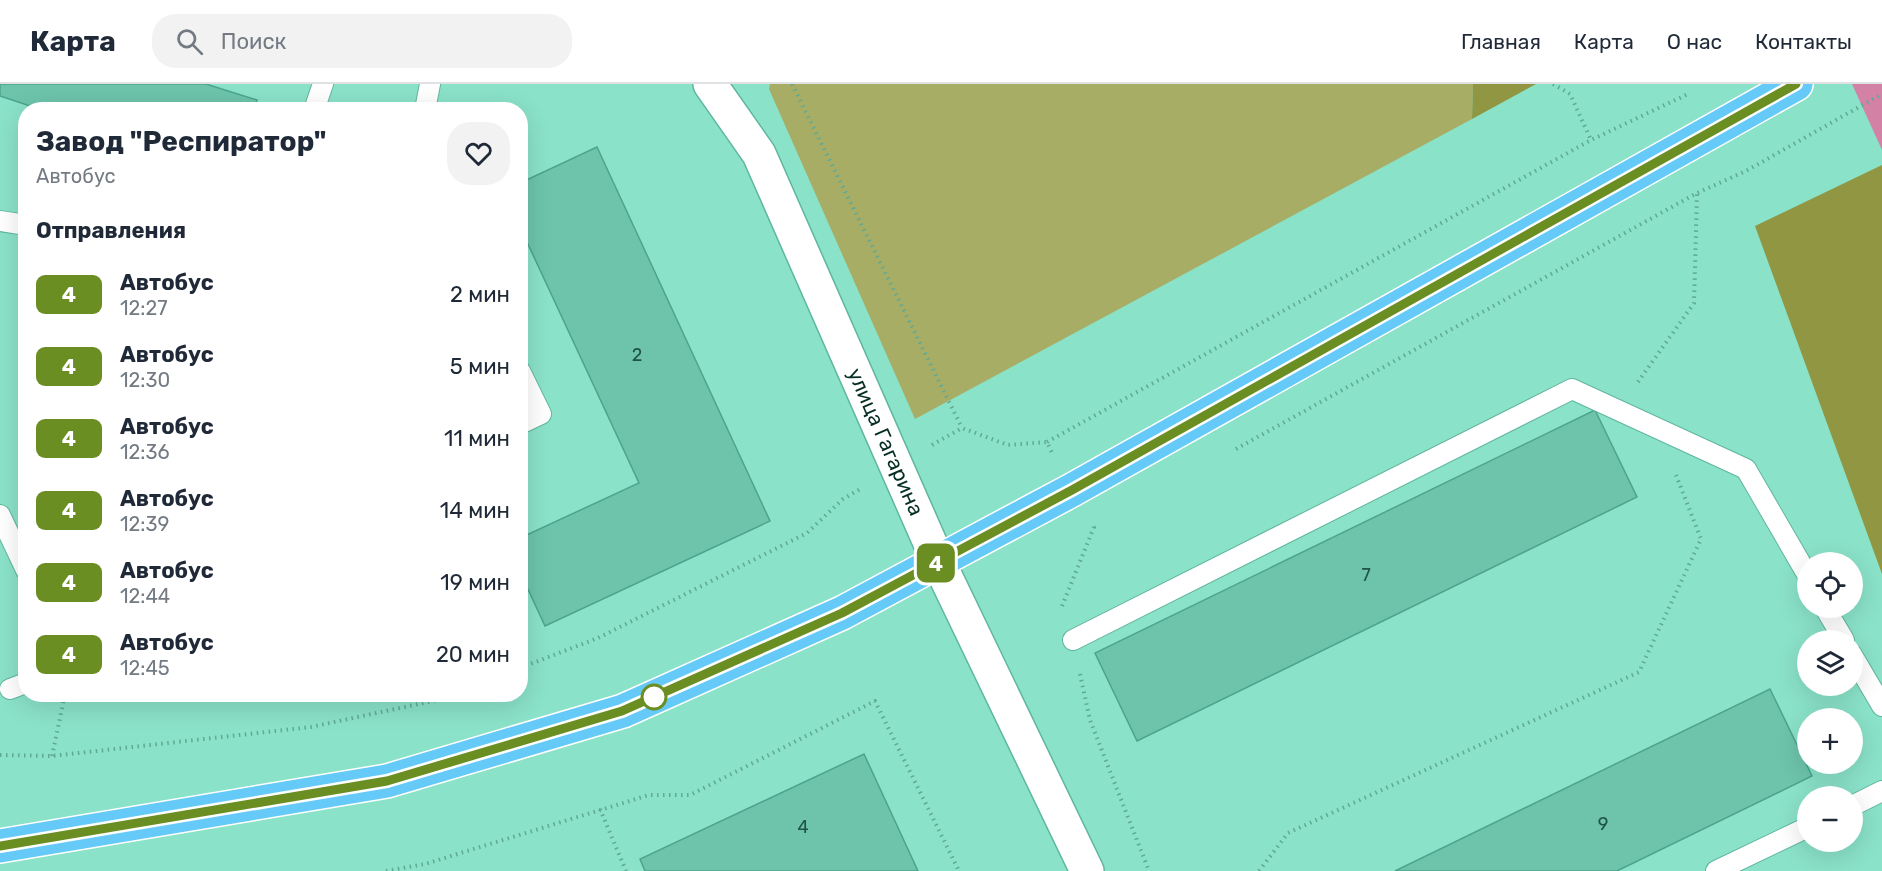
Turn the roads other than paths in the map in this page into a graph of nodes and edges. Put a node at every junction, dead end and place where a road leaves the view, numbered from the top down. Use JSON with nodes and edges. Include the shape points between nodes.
{"nodes":[{"id":1,"x":323,"y":84,"type":"edge"},
{"id":2,"x":430,"y":84,"type":"edge"},
{"id":3,"x":710,"y":84,"type":"edge"},
{"id":4,"x":1796,"y":84,"type":"edge"},
{"id":5,"x":317,"y":102,"type":"edge"},
{"id":6,"x":427,"y":102,"type":"edge"},
{"id":7,"x":0,"y":221,"type":"edge"},
{"id":8,"x":18,"y":224,"type":"edge"},
{"id":9,"x":528,"y":387,"type":"edge"},
{"id":10,"x":528,"y":420,"type":"edge"},
{"id":11,"x":0,"y":515,"type":"edge"},
{"id":12,"x":18,"y":553,"type":"edge"},
{"id":13,"x":1797,"y":557,"type":"edge"},
{"id":14,"x":938,"y":561,"type":"junction"},
{"id":15,"x":1073,"y":640,"type":"road end"},
{"id":16,"x":1863,"y":674,"type":"edge"},
{"id":17,"x":1882,"y":706,"type":"edge"},
{"id":18,"x":1882,"y":791,"type":"edge"},
{"id":19,"x":1863,"y":800,"type":"edge"},
{"id":20,"x":1797,"y":832,"type":"edge"},
{"id":21,"x":0,"y":846,"type":"edge"},
{"id":22,"x":1087,"y":871,"type":"edge"},
{"id":23,"x":1716,"y":871,"type":"edge"}],
"edges":[{"from":1,"to":5,"type":"lane"},
{"from":2,"to":6,"type":"lane"},
{"from":3,"to":14,"type":"street","name":"улица Гагарина","via":[[759,154]]},
{"from":4,"to":14,"type":"highway","via":[[1072,490]]},
{"from":7,"to":8,"type":"lane"},
{"from":9,"to":10,"type":"lane","via":[[541,414]]},
{"from":11,"to":12,"type":"lane"},
{"from":13,"to":15,"type":"lane","via":[[1746,469],[1572,389]]},
{"from":14,"to":21,"type":"highway","via":[[842,613],[622,711],[387,781]]},
{"from":14,"to":22,"type":"street","name":"улица Гагарина"},
{"from":16,"to":17,"type":"lane"},
{"from":18,"to":19,"type":"lane"},
{"from":20,"to":23,"type":"lane"}]}
